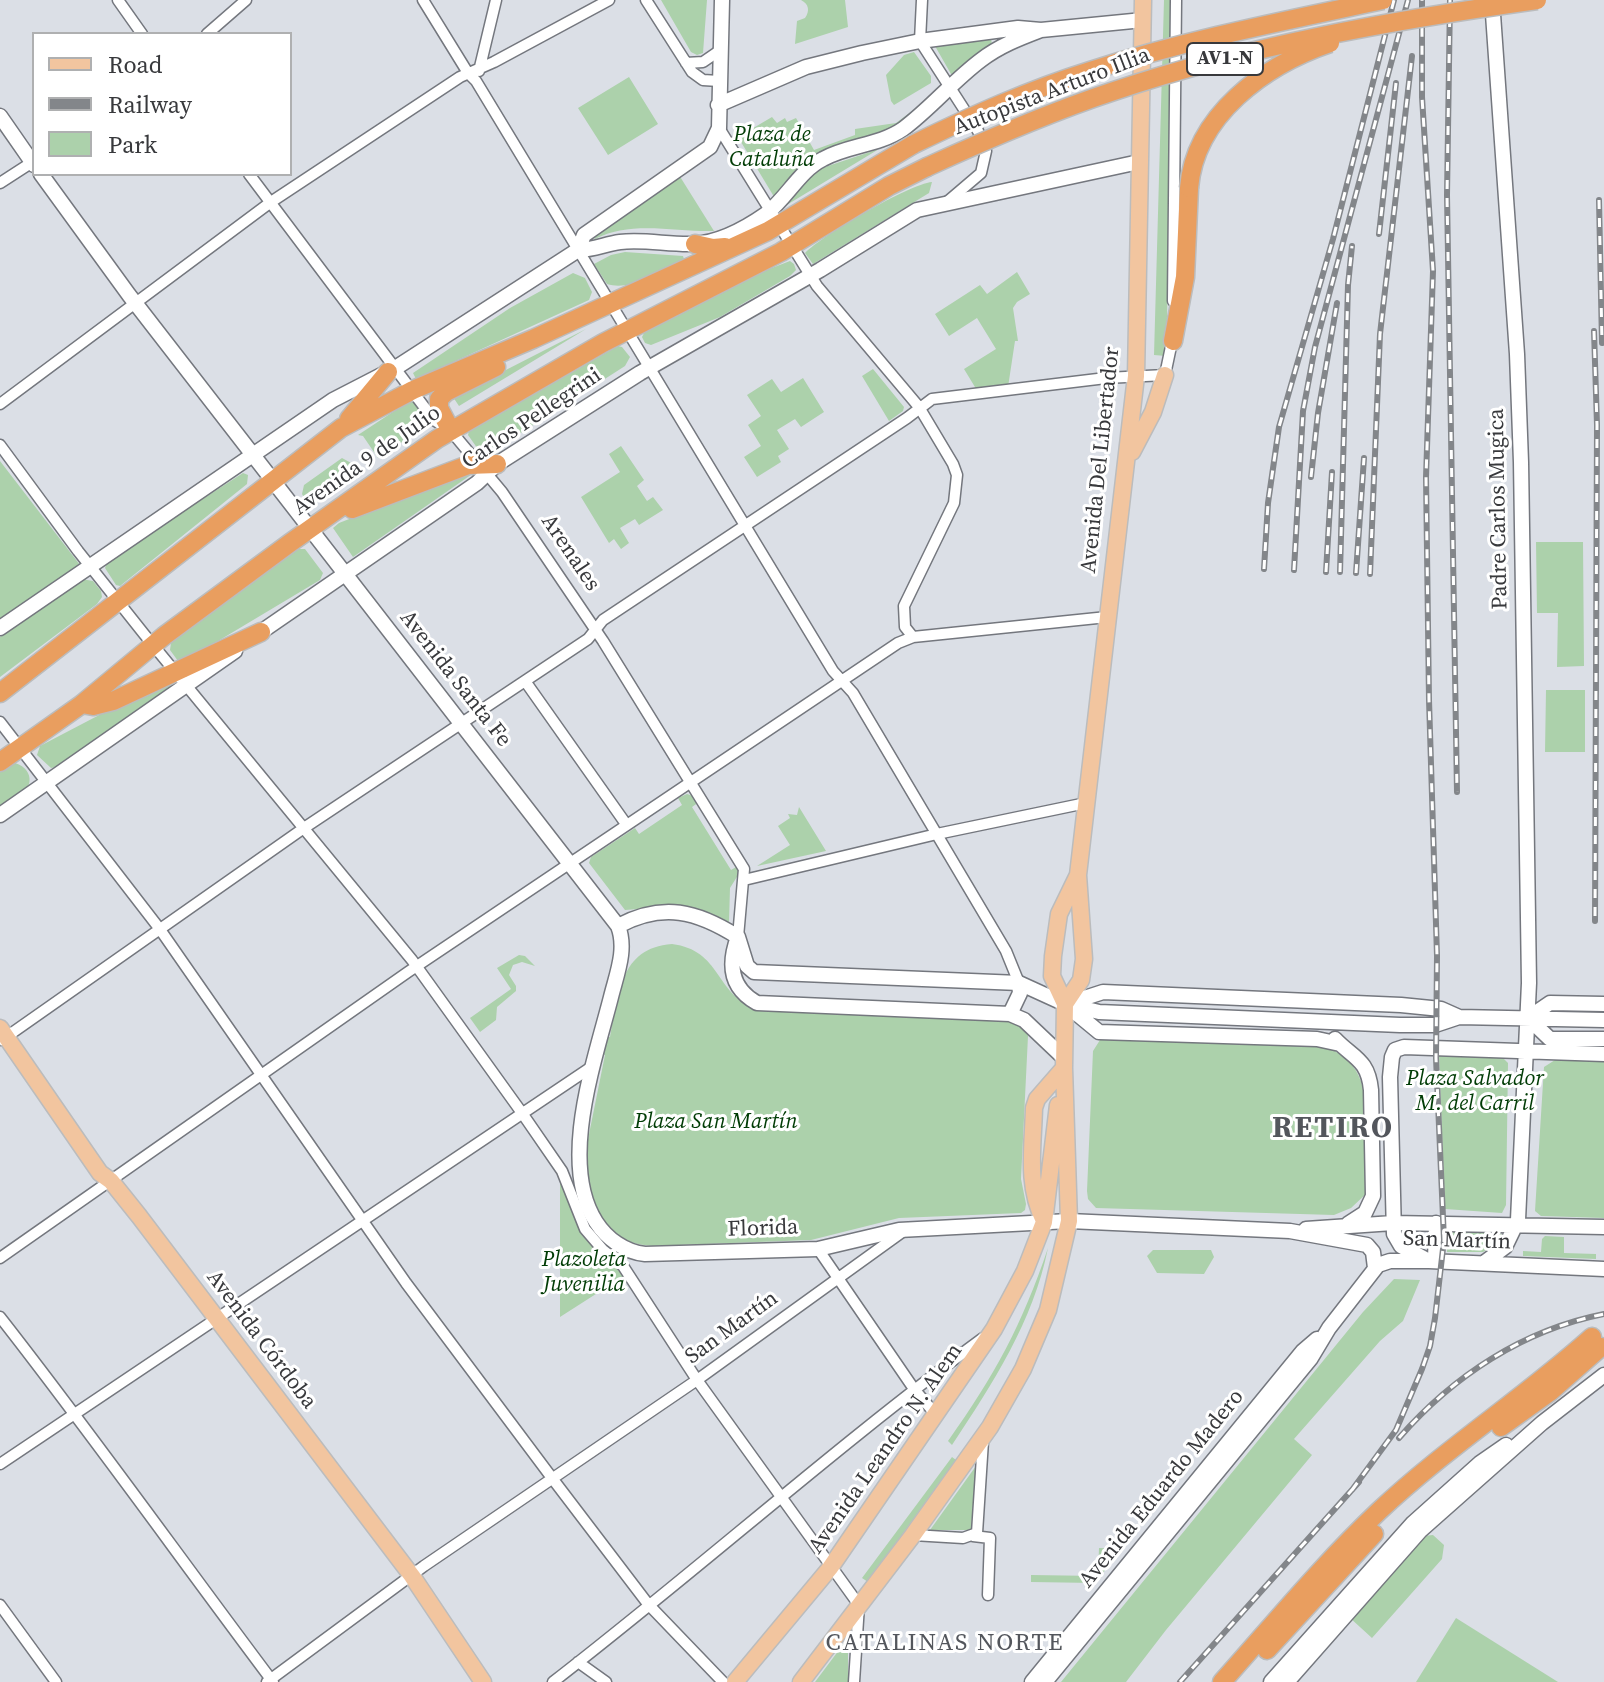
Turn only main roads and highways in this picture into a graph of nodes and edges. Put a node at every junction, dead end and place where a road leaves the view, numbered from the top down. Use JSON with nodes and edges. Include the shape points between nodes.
{"nodes":[{"id":1,"x":722,"y":0,"type":"edge"},
{"id":2,"x":1143,"y":0,"type":"edge"},
{"id":3,"x":1383,"y":0,"type":"edge"},
{"id":4,"x":1492,"y":0,"type":"edge"},
{"id":5,"x":1537,"y":0,"type":"edge"},
{"id":6,"x":1143,"y":20,"type":"junction"},
{"id":7,"x":1408,"y":20,"type":"junction"},
{"id":8,"x":1041,"y":30,"type":"junction"},
{"id":9,"x":718,"y":105,"type":"junction"},
{"id":10,"x":0,"y":116,"type":"edge"},
{"id":11,"x":32,"y":161,"type":"edge"},
{"id":12,"x":1139,"y":162,"type":"junction"},
{"id":13,"x":43,"y":176,"type":"edge"},
{"id":14,"x":775,"y":217,"type":"junction"},
{"id":15,"x":695,"y":244,"type":"junction"},
{"id":16,"x":732,"y":246,"type":"junction"},
{"id":17,"x":791,"y":246,"type":"joint"},
{"id":18,"x":578,"y":250,"type":"junction"},
{"id":19,"x":533,"y":339,"type":"junction"},
{"id":20,"x":1173,"y":341,"type":"road end"},
{"id":21,"x":393,"y":370,"type":"junction"},
{"id":22,"x":1165,"y":375,"type":"road end"},
{"id":23,"x":341,"y":428,"type":"junction"},
{"id":24,"x":451,"y":431,"type":"junction"},
{"id":25,"x":253,"y":455,"type":"junction"},
{"id":26,"x":1127,"y":461,"type":"junction"},
{"id":27,"x":487,"y":467,"type":"junction"},
{"id":28,"x":274,"y":482,"type":"junction"},
{"id":29,"x":329,"y":518,"type":"junction"},
{"id":30,"x":310,"y":529,"type":"junction"},
{"id":31,"x":346,"y":576,"type":"junction"},
{"id":32,"x":0,"y":628,"type":"edge"},
{"id":33,"x":261,"y":632,"type":"joint"},
{"id":34,"x":180,"y":678,"type":"junction"},
{"id":35,"x":0,"y":693,"type":"edge"},
{"id":36,"x":82,"y":704,"type":"junction"},
{"id":37,"x":0,"y":762,"type":"edge"},
{"id":38,"x":0,"y":815,"type":"edge"},
{"id":39,"x":1078,"y":875,"type":"junction"},
{"id":40,"x":618,"y":926,"type":"junction"},
{"id":41,"x":738,"y":937,"type":"junction"},
{"id":42,"x":754,"y":972,"type":"junction"},
{"id":43,"x":1019,"y":983,"type":"junction"},
{"id":44,"x":748,"y":998,"type":"junction"},
{"id":45,"x":1065,"y":1004,"type":"junction"},
{"id":46,"x":1604,"y":1004,"type":"edge"},
{"id":47,"x":1010,"y":1014,"type":"junction"},
{"id":48,"x":1459,"y":1017,"type":"junction"},
{"id":49,"x":1528,"y":1018,"type":"junction"},
{"id":50,"x":1604,"y":1020,"type":"edge"},
{"id":51,"x":1326,"y":1021,"type":"junction"},
{"id":52,"x":2,"y":1035,"type":"edge"},
{"id":53,"x":1309,"y":1039,"type":"junction"},
{"id":54,"x":1604,"y":1039,"type":"edge"},
{"id":55,"x":1340,"y":1044,"type":"junction"},
{"id":56,"x":1526,"y":1051,"type":"junction"},
{"id":57,"x":1604,"y":1054,"type":"edge"},
{"id":58,"x":1064,"y":1063,"type":"junction"},
{"id":59,"x":1373,"y":1181,"type":"junction"},
{"id":60,"x":1069,"y":1221,"type":"junction"},
{"id":61,"x":1044,"y":1222,"type":"junction"},
{"id":62,"x":1393,"y":1223,"type":"junction"},
{"id":63,"x":1436,"y":1223,"type":"junction"},
{"id":64,"x":1348,"y":1224,"type":"junction"},
{"id":65,"x":1517,"y":1225,"type":"junction"},
{"id":66,"x":1604,"y":1227,"type":"edge"},
{"id":67,"x":906,"y":1229,"type":"joint"},
{"id":68,"x":1290,"y":1231,"type":"junction"},
{"id":69,"x":1432,"y":1261,"type":"junction"},
{"id":70,"x":1485,"y":1262,"type":"junction"},
{"id":71,"x":1375,"y":1268,"type":"junction"},
{"id":72,"x":1601,"y":1271,"type":"edge"},
{"id":73,"x":1329,"y":1328,"type":"junction"},
{"id":74,"x":1604,"y":1375,"type":"edge"},
{"id":75,"x":1542,"y":1423,"type":"junction"},
{"id":76,"x":483,"y":1682,"type":"edge"},
{"id":77,"x":735,"y":1682,"type":"edge"},
{"id":78,"x":801,"y":1682,"type":"edge"},
{"id":79,"x":1032,"y":1682,"type":"edge"},
{"id":80,"x":1045,"y":1682,"type":"edge"},
{"id":81,"x":1222,"y":1682,"type":"edge"},
{"id":82,"x":1238,"y":1682,"type":"edge"},
{"id":83,"x":1271,"y":1682,"type":"edge"},
{"id":84,"x":1287,"y":1682,"type":"edge"}],
"edges":[{"from":1,"to":9,"type":"main road"},
{"from":2,"to":6,"type":"main road","name":"Avenida Del Libertador"},
{"from":3,"to":14,"type":"highway","name":"Autopista Arturo Illia","number":"AV1-N","bridge":true,"via":[[1104,66],[1002,103]]},
{"from":4,"to":49,"type":"main road","name":"Padre Carlos Mugica","via":[[1521,462]]},
{"from":5,"to":7,"type":"highway","name":"Autopista Arturo Illia","number":"AV1-N","bridge":true},
{"from":6,"to":8,"type":"main road"},
{"from":6,"to":12,"type":"main road","name":"Avenida Del Libertador"},
{"from":7,"to":17,"type":"highway","name":"Autopista Arturo Illia","number":"AV1-N","bridge":true,"via":[[1157,77],[1041,117],[889,186]]},
{"from":7,"to":20,"type":"highway","bridge":true,"via":[[1309,51],[1241,93],[1224,110],[1192,164],[1185,277]]},
{"from":8,"to":9,"type":"main road","via":[[1018,28],[920,41],[806,67]]},
{"from":8,"to":14,"type":"main road","name":"Avenida 9 de Julio","via":[[991,53],[903,129],[815,164]]},
{"from":9,"to":18,"type":"main road","via":[[719,128],[707,150],[584,235]]},
{"from":10,"to":11,"type":"main road","name":"Avenida Santa Fe"},
{"from":12,"to":26,"type":"main road","name":"Avenida Del Libertador","via":[[1136,376]]},
{"from":12,"to":27,"type":"main road","name":"Carlos Pellegrini","via":[[917,210]]},
{"from":13,"to":25,"type":"main road","name":"Avenida Santa Fe"},
{"from":14,"to":15,"type":"main road","name":"Avenida 9 de Julio"},
{"from":14,"to":16,"type":"highway","name":"Avenida 9 de Julio"},
{"from":15,"to":16,"type":"highway"},
{"from":15,"to":18,"type":"main road","name":"Avenida 9 de Julio","via":[[617,242]]},
{"from":16,"to":19,"type":"highway","name":"Avenida 9 de Julio"},
{"from":17,"to":24,"type":"highway","name":"Avenida 9 de Julio","via":[[627,330]]},
{"from":18,"to":21,"type":"main road"},
{"from":19,"to":23,"type":"highway","name":"Avenida 9 de Julio","via":[[413,390]]},
{"from":19,"to":24,"type":"highway","via":[[499,365],[443,394],[438,404]]},
{"from":21,"to":23,"type":"highway"},
{"from":21,"to":25,"type":"main road","via":[[333,400]]},
{"from":22,"to":26,"type":"main road"},
{"from":23,"to":28,"type":"highway","name":"Avenida 9 de Julio"},
{"from":24,"to":29,"type":"highway","name":"Avenida 9 de Julio"},
{"from":25,"to":28,"type":"main road","name":"Avenida Santa Fe"},
{"from":25,"to":32,"type":"main road"},
{"from":26,"to":39,"type":"main road","name":"Avenida Del Libertador"},
{"from":27,"to":29,"type":"highway"},
{"from":27,"to":31,"type":"main road","name":"Carlos Pellegrini"},
{"from":28,"to":30,"type":"main road","name":"Avenida Santa Fe"},
{"from":28,"to":35,"type":"highway","name":"Avenida 9 de Julio"},
{"from":29,"to":30,"type":"highway","name":"Avenida 9 de Julio"},
{"from":30,"to":31,"type":"main road","name":"Avenida Santa Fe"},
{"from":30,"to":36,"type":"highway","name":"Avenida 9 de Julio"},
{"from":31,"to":33,"type":"main road","name":"Carlos Pellegrini"},
{"from":31,"to":40,"type":"main road","name":"Avenida Santa Fe"},
{"from":33,"to":34,"type":"highway"},
{"from":34,"to":36,"type":"highway","via":[[107,704]]},
{"from":34,"to":38,"type":"main road"},
{"from":36,"to":37,"type":"highway","name":"Avenida 9 de Julio"},
{"from":39,"to":45,"type":"main road","name":"Avenida Del Libertador","via":[[1084,959],[1081,980]]},
{"from":39,"to":45,"type":"main road","name":"Avenida Del Libertador","via":[[1059,914],[1053,956],[1052,976]]},
{"from":40,"to":41,"type":"main road","via":[[640,916],[688,912]]},
{"from":40,"to":67,"type":"main road","name":"Florida","via":[[623,947],[578,1152],[582,1190],[603,1232],[638,1253],[818,1249]]},
{"from":41,"to":42,"type":"main road"},
{"from":41,"to":44,"type":"main road","name":"Arenales","via":[[733,974]]},
{"from":42,"to":43,"type":"main road"},
{"from":42,"to":44,"type":"main road"},
{"from":43,"to":45,"type":"main road"},
{"from":43,"to":47,"type":"main road"},
{"from":44,"to":47,"type":"main road","via":[[762,1004]]},
{"from":45,"to":48,"type":"main road","via":[[1103,992],[1412,1006]]},
{"from":45,"to":51,"type":"main road","via":[[1099,1012]]},
{"from":45,"to":53,"type":"main road","via":[[1103,1032]]},
{"from":45,"to":58,"type":"main road","name":"Avenida Del Libertador"},
{"from":46,"to":49,"type":"main road","via":[[1550,1003]]},
{"from":47,"to":58,"type":"main road","via":[[1024,1020]]},
{"from":48,"to":49,"type":"main road"},
{"from":48,"to":51,"type":"main road","via":[[1435,1025]]},
{"from":49,"to":50,"type":"main road"},
{"from":49,"to":54,"type":"main road","via":[[1550,1039]]},
{"from":49,"to":56,"type":"main road","name":"Padre Carlos Mugica"},
{"from":51,"to":53,"type":"main road"},
{"from":51,"to":55,"type":"main road"},
{"from":52,"to":76,"type":"main road","name":"Avenida Córdoba","via":[[100,1173],[412,1576]]},
{"from":53,"to":55,"type":"main road"},
{"from":55,"to":59,"type":"main road","via":[[1357,1057],[1370,1079]]},
{"from":56,"to":57,"type":"main road"},
{"from":56,"to":62,"type":"main road","via":[[1394,1051]]},
{"from":56,"to":65,"type":"main road","name":"Padre Carlos Mugica"},
{"from":58,"to":60,"type":"main road","name":"Avenida Del Libertador"},
{"from":58,"to":61,"type":"main road","name":"Avenida Del Libertador"},
{"from":58,"to":61,"type":"main road","via":[[1034,1108],[1031,1185]]},
{"from":59,"to":62,"type":"main road"},
{"from":59,"to":64,"type":"main road","via":[[1370,1205]]},
{"from":60,"to":61,"type":"main road","name":"San Martín"},
{"from":60,"to":68,"type":"main road","name":"San Martín"},
{"from":60,"to":78,"type":"main road","via":[[1044,1323],[1016,1383],[913,1535]]},
{"from":61,"to":67,"type":"main road","name":"San Martín"},
{"from":61,"to":77,"type":"main road","name":"Avenida Leandro N. Alem","via":[[994,1329],[937,1416],[830,1568]]},
{"from":62,"to":63,"type":"main road","name":"San Martín"},
{"from":62,"to":64,"type":"main road","name":"San Martín"},
{"from":62,"to":69,"type":"main road","via":[[1399,1245]]},
{"from":63,"to":65,"type":"main road","name":"San Martín"},
{"from":63,"to":69,"type":"main road"},
{"from":64,"to":68,"type":"main road","name":"San Martín"},
{"from":65,"to":66,"type":"main road","name":"San Martín"},
{"from":65,"to":70,"type":"main road","via":[[1505,1247]]},
{"from":68,"to":71,"type":"main road","name":"San Martín","via":[[1367,1245]]},
{"from":69,"to":70,"type":"main road","name":"San Martín"},
{"from":69,"to":71,"type":"main road","name":"San Martín","via":[[1390,1261]]},
{"from":70,"to":72,"type":"main road","name":"San Martín"},
{"from":71,"to":73,"type":"main road","name":"Avenida Eduardo Madero"},
{"from":73,"to":79,"type":"main road","name":"Avenida Eduardo Madero","via":[[1303,1351]]},
{"from":73,"to":80,"type":"main road","name":"Avenida Eduardo Madero","via":[[1311,1358]]},
{"from":74,"to":75,"type":"main road"},
{"from":75,"to":83,"type":"main road","via":[[1497,1450],[1413,1523]]},
{"from":75,"to":84,"type":"main road","via":[[1420,1531]]},
{"from":81,"to":82,"type":"highway","via":[[1378,1512],[1597,1342],[1550,1392],[1434,1478],[1386,1521]]}]}
